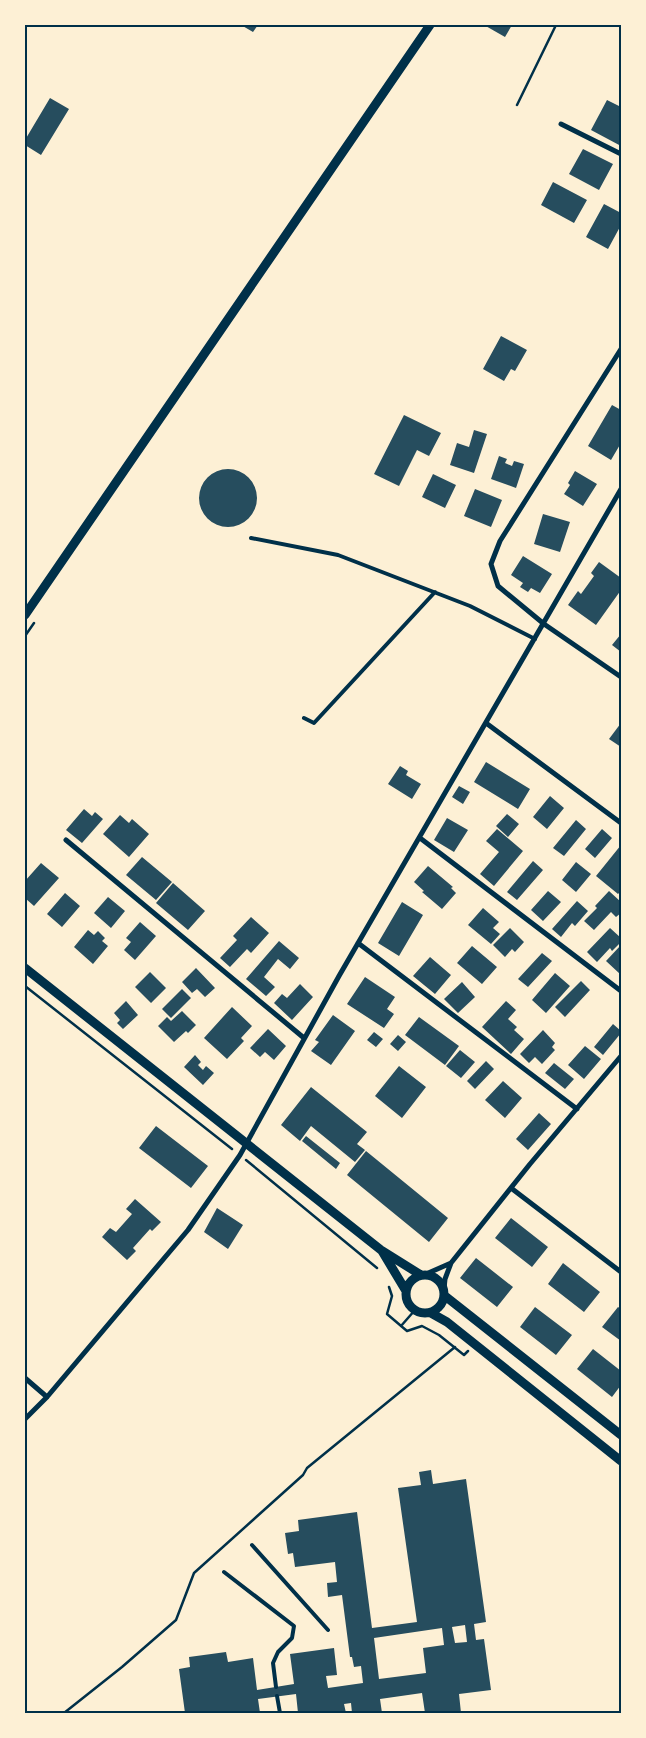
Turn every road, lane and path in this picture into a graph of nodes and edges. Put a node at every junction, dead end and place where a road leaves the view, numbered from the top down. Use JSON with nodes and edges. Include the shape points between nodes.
{"nodes":[{"id":1,"x":430,"y":25,"type":"edge"},
{"id":2,"x":556,"y":25,"type":"edge"},
{"id":3,"x":517,"y":105,"type":"dead end"},
{"id":4,"x":561,"y":124,"type":"dead end"},
{"id":5,"x":621,"y":154,"type":"edge"},
{"id":6,"x":621,"y":348,"type":"edge"},
{"id":7,"x":621,"y":489,"type":"edge"},
{"id":8,"x":251,"y":538,"type":"dead end"},
{"id":9,"x":435,"y":592,"type":"junction"},
{"id":10,"x":25,"y":615,"type":"edge"},
{"id":11,"x":544,"y":624,"type":"junction"},
{"id":12,"x":535,"y":639,"type":"junction"},
{"id":13,"x":621,"y":677,"type":"edge"},
{"id":14,"x":304,"y":718,"type":"dead end"},
{"id":15,"x":486,"y":723,"type":"junction"},
{"id":16,"x":621,"y":823,"type":"edge"},
{"id":17,"x":420,"y":838,"type":"junction"},
{"id":18,"x":66,"y":840,"type":"dead end"},
{"id":19,"x":358,"y":943,"type":"junction"},
{"id":20,"x":25,"y":968,"type":"edge"},
{"id":21,"x":25,"y":986,"type":"edge"},
{"id":22,"x":621,"y":991,"type":"edge"},
{"id":23,"x":304,"y":1038,"type":"junction"},
{"id":24,"x":621,"y":1056,"type":"edge"},
{"id":25,"x":577,"y":1109,"type":"junction"},
{"id":26,"x":247,"y":1143,"type":"junction"},
{"id":27,"x":240,"y":1155,"type":"junction"},
{"id":28,"x":511,"y":1188,"type":"junction"},
{"id":29,"x":382,"y":1250,"type":"junction"},
{"id":30,"x":451,"y":1263,"type":"junction"},
{"id":31,"x":621,"y":1272,"type":"edge"},
{"id":32,"x":384,"y":1273,"type":"dead end"},
{"id":33,"x":423,"y":1274,"type":"junction"},
{"id":34,"x":387,"y":1280,"type":"dead end"},
{"id":35,"x":406,"y":1291,"type":"junction"},
{"id":36,"x":445,"y":1292,"type":"junction"},
{"id":37,"x":414,"y":1310,"type":"junction"},
{"id":38,"x":431,"y":1313,"type":"junction"},
{"id":39,"x":401,"y":1326,"type":"junction"},
{"id":40,"x":466,"y":1338,"type":"junction"},
{"id":41,"x":475,"y":1345,"type":"junction"},
{"id":42,"x":454,"y":1347,"type":"junction"},
{"id":43,"x":25,"y":1378,"type":"edge"},
{"id":44,"x":47,"y":1397,"type":"junction"},
{"id":45,"x":25,"y":1419,"type":"edge"},
{"id":46,"x":621,"y":1435,"type":"edge"},
{"id":47,"x":621,"y":1461,"type":"edge"},
{"id":48,"x":252,"y":1545,"type":"dead end"},
{"id":49,"x":224,"y":1572,"type":"dead end"},
{"id":50,"x":328,"y":1630,"type":"dead end"},
{"id":51,"x":276,"y":1687,"type":"dead end"},
{"id":52,"x":277,"y":1696,"type":"dead end"},
{"id":53,"x":64,"y":1713,"type":"edge"},
{"id":54,"x":280,"y":1713,"type":"edge"}],
"edges":[{"from":1,"to":10,"type":"street"},
{"from":2,"to":3,"type":"path"},
{"from":4,"to":5,"type":"street"},
{"from":6,"to":11,"type":"street","via":[[500,541],[491,564],[498,586]]},
{"from":7,"to":11,"type":"street"},
{"from":8,"to":9,"type":"lane","via":[[338,555]]},
{"from":9,"to":12,"type":"lane"},
{"from":9,"to":14,"type":"lane","via":[[314,723]]},
{"from":11,"to":12,"type":"street"},
{"from":11,"to":13,"type":"street"},
{"from":12,"to":15,"type":"street"},
{"from":15,"to":16,"type":"street"},
{"from":15,"to":17,"type":"street"},
{"from":17,"to":19,"type":"street"},
{"from":17,"to":22,"type":"street"},
{"from":18,"to":23,"type":"street"},
{"from":19,"to":23,"type":"street"},
{"from":19,"to":25,"type":"street"},
{"from":20,"to":26,"type":"street"},
{"from":21,"to":27,"type":"path"},
{"from":23,"to":26,"type":"street"},
{"from":24,"to":25,"type":"street"},
{"from":25,"to":28,"type":"street"},
{"from":26,"to":27,"type":"street"},
{"from":26,"to":29,"type":"street"},
{"from":27,"to":32,"type":"path"},
{"from":27,"to":44,"type":"street","via":[[188,1230]]},
{"from":28,"to":30,"type":"street"},
{"from":28,"to":31,"type":"street"},
{"from":29,"to":33,"type":"street"},
{"from":29,"to":35,"type":"street"},
{"from":30,"to":33,"type":"street"},
{"from":30,"to":36,"type":"street","via":[[445,1279]]},
{"from":33,"to":35,"type":"street","via":[[414,1278]]},
{"from":33,"to":36,"type":"street","via":[[434,1276]]},
{"from":34,"to":39,"type":"path","via":[[392,1296],[387,1314]]},
{"from":35,"to":37,"type":"street","via":[[406,1299]]},
{"from":36,"to":38,"type":"street","via":[[438,1310]]},
{"from":36,"to":46,"type":"street"},
{"from":37,"to":38,"type":"street","via":[[422,1314]]},
{"from":37,"to":39,"type":"path"},
{"from":38,"to":40,"type":"street"},
{"from":39,"to":42,"type":"path","via":[[407,1331],[422,1326]]},
{"from":40,"to":41,"type":"street"},
{"from":40,"to":42,"type":"path"},
{"from":41,"to":42,"type":"path","via":[[464,1355]]},
{"from":41,"to":47,"type":"street"},
{"from":42,"to":53,"type":"path","via":[[307,1468],[303,1476],[194,1573],[176,1620]]},
{"from":43,"to":44,"type":"street"},
{"from":44,"to":45,"type":"street"},
{"from":48,"to":50,"type":"lane"},
{"from":49,"to":51,"type":"lane","via":[[294,1626],[292,1638],[278,1652],[273,1663]]},
{"from":52,"to":54,"type":"lane"}]}
